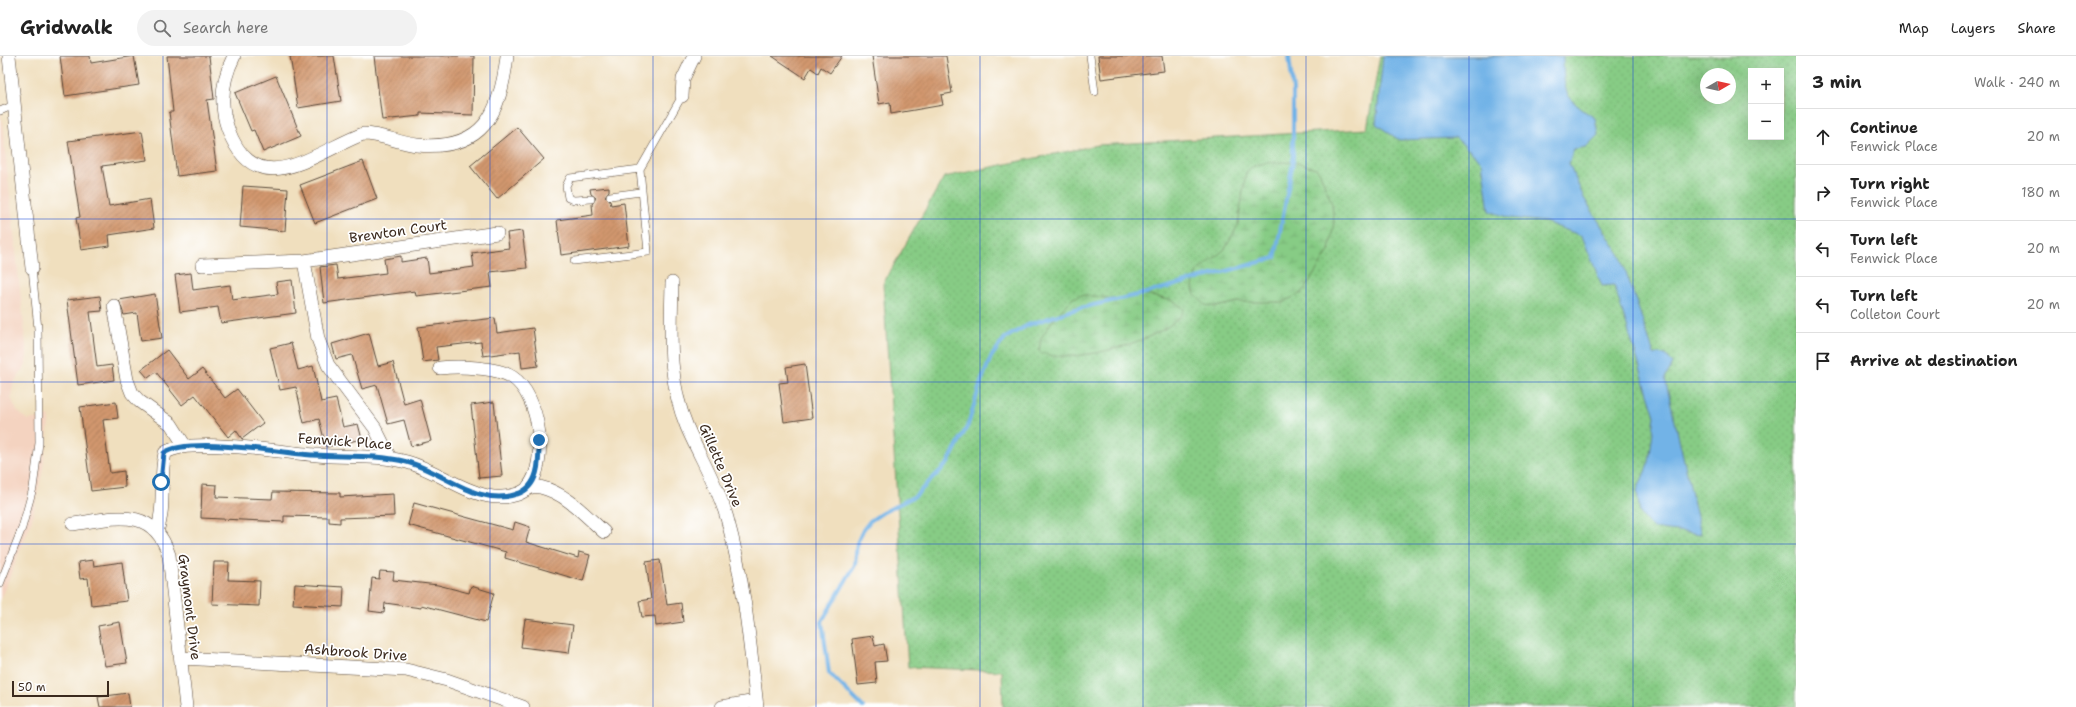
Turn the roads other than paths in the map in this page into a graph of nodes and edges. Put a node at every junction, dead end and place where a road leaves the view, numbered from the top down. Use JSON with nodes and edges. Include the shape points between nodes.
{"nodes":[{"id":1,"x":9,"y":56,"type":"edge"},
{"id":2,"x":234,"y":56,"type":"edge"},
{"id":3,"x":507,"y":56,"type":"edge"},
{"id":4,"x":694,"y":56,"type":"edge"},
{"id":5,"x":1090,"y":56,"type":"edge"},
{"id":6,"x":1095,"y":92,"type":"dead end"},
{"id":7,"x":682,"y":96,"type":"joint"},
{"id":8,"x":14,"y":105,"type":"junction"},
{"id":9,"x":0,"y":111,"type":"edge"},
{"id":10,"x":640,"y":168,"type":"junction"},
{"id":11,"x":641,"y":192,"type":"junction"},
{"id":12,"x":610,"y":196,"type":"dead end"},
{"id":13,"x":591,"y":199,"type":"dead end"},
{"id":14,"x":497,"y":233,"type":"dead end"},
{"id":15,"x":304,"y":261,"type":"junction"},
{"id":16,"x":574,"y":261,"type":"dead end"},
{"id":17,"x":202,"y":265,"type":"dead end"},
{"id":18,"x":32,"y":268,"type":"joint"},
{"id":19,"x":672,"y":283,"type":"dead end"},
{"id":20,"x":114,"y":306,"type":"dead end"},
{"id":21,"x":440,"y":368,"type":"dead end"},
{"id":22,"x":185,"y":446,"type":"junction"},
{"id":23,"x":390,"y":458,"type":"junction"},
{"id":24,"x":528,"y":487,"type":"junction"},
{"id":25,"x":73,"y":524,"type":"dead end"},
{"id":26,"x":157,"y":531,"type":"junction"},
{"id":27,"x":604,"y":532,"type":"dead end"},
{"id":28,"x":0,"y":584,"type":"edge"},
{"id":29,"x":181,"y":658,"type":"junction"},
{"id":30,"x":756,"y":704,"type":"edge"},
{"id":31,"x":186,"y":707,"type":"edge"},
{"id":32,"x":523,"y":707,"type":"edge"},
{"id":33,"x":722,"y":707,"type":"edge"}],
"edges":[{"from":1,"to":8,"type":"street"},
{"from":2,"to":3,"type":"street","via":[[226,75],[222,96],[227,126],[236,148],[243,156],[251,163],[267,170],[294,165],[363,134],[374,134],[417,145],[439,145],[467,140],[482,128],[491,115],[501,89]]},
{"from":4,"to":7,"type":"street","via":[[683,80]]},
{"from":5,"to":6,"type":"lane"},
{"from":7,"to":10,"type":"lane"},
{"from":8,"to":9,"type":"lane"},
{"from":8,"to":18,"type":"street"},
{"from":10,"to":11,"type":"lane"},
{"from":10,"to":13,"type":"lane","via":[[570,178],[566,186],[568,198]]},
{"from":11,"to":12,"type":"lane"},
{"from":11,"to":16,"type":"lane","via":[[648,252]]},
{"from":14,"to":15,"type":"street","name":"Brewton Court"},
{"from":15,"to":17,"type":"street","name":"Brewton Court"},
{"from":15,"to":23,"type":"street","via":[[318,339],[328,365],[375,428]]},
{"from":18,"to":28,"type":"lane","via":[[38,329],[39,443],[22,528]]},
{"from":19,"to":30,"type":"street","name":"Gillette Drive","via":[[672,373],[687,426],[727,519],[747,626]]},
{"from":20,"to":22,"type":"street","via":[[127,380],[132,393],[171,424]]},
{"from":21,"to":24,"type":"street","via":[[468,367],[504,374],[512,377],[525,391],[535,414],[539,440],[536,477]]},
{"from":22,"to":23,"type":"street","name":"Fenwick Place","via":[[242,447],[295,454]]},
{"from":22,"to":26,"type":"street","name":"Fenwick Place","via":[[171,448],[164,453],[161,472],[162,518]]},
{"from":23,"to":24,"type":"street","name":"Fenwick Place","via":[[421,467],[455,484],[489,496],[518,494]]},
{"from":24,"to":27,"type":"street","via":[[540,487],[556,492],[572,502]]},
{"from":25,"to":26,"type":"street","via":[[124,517],[137,519]]},
{"from":26,"to":29,"type":"street","name":"Graymont Drive","via":[[169,555]]},
{"from":29,"to":31,"type":"street","name":"Graymont Drive"},
{"from":29,"to":32,"type":"street","name":"Ashbrook Drive","via":[[406,670],[447,680]]},
{"from":30,"to":33,"type":"street"}]}
